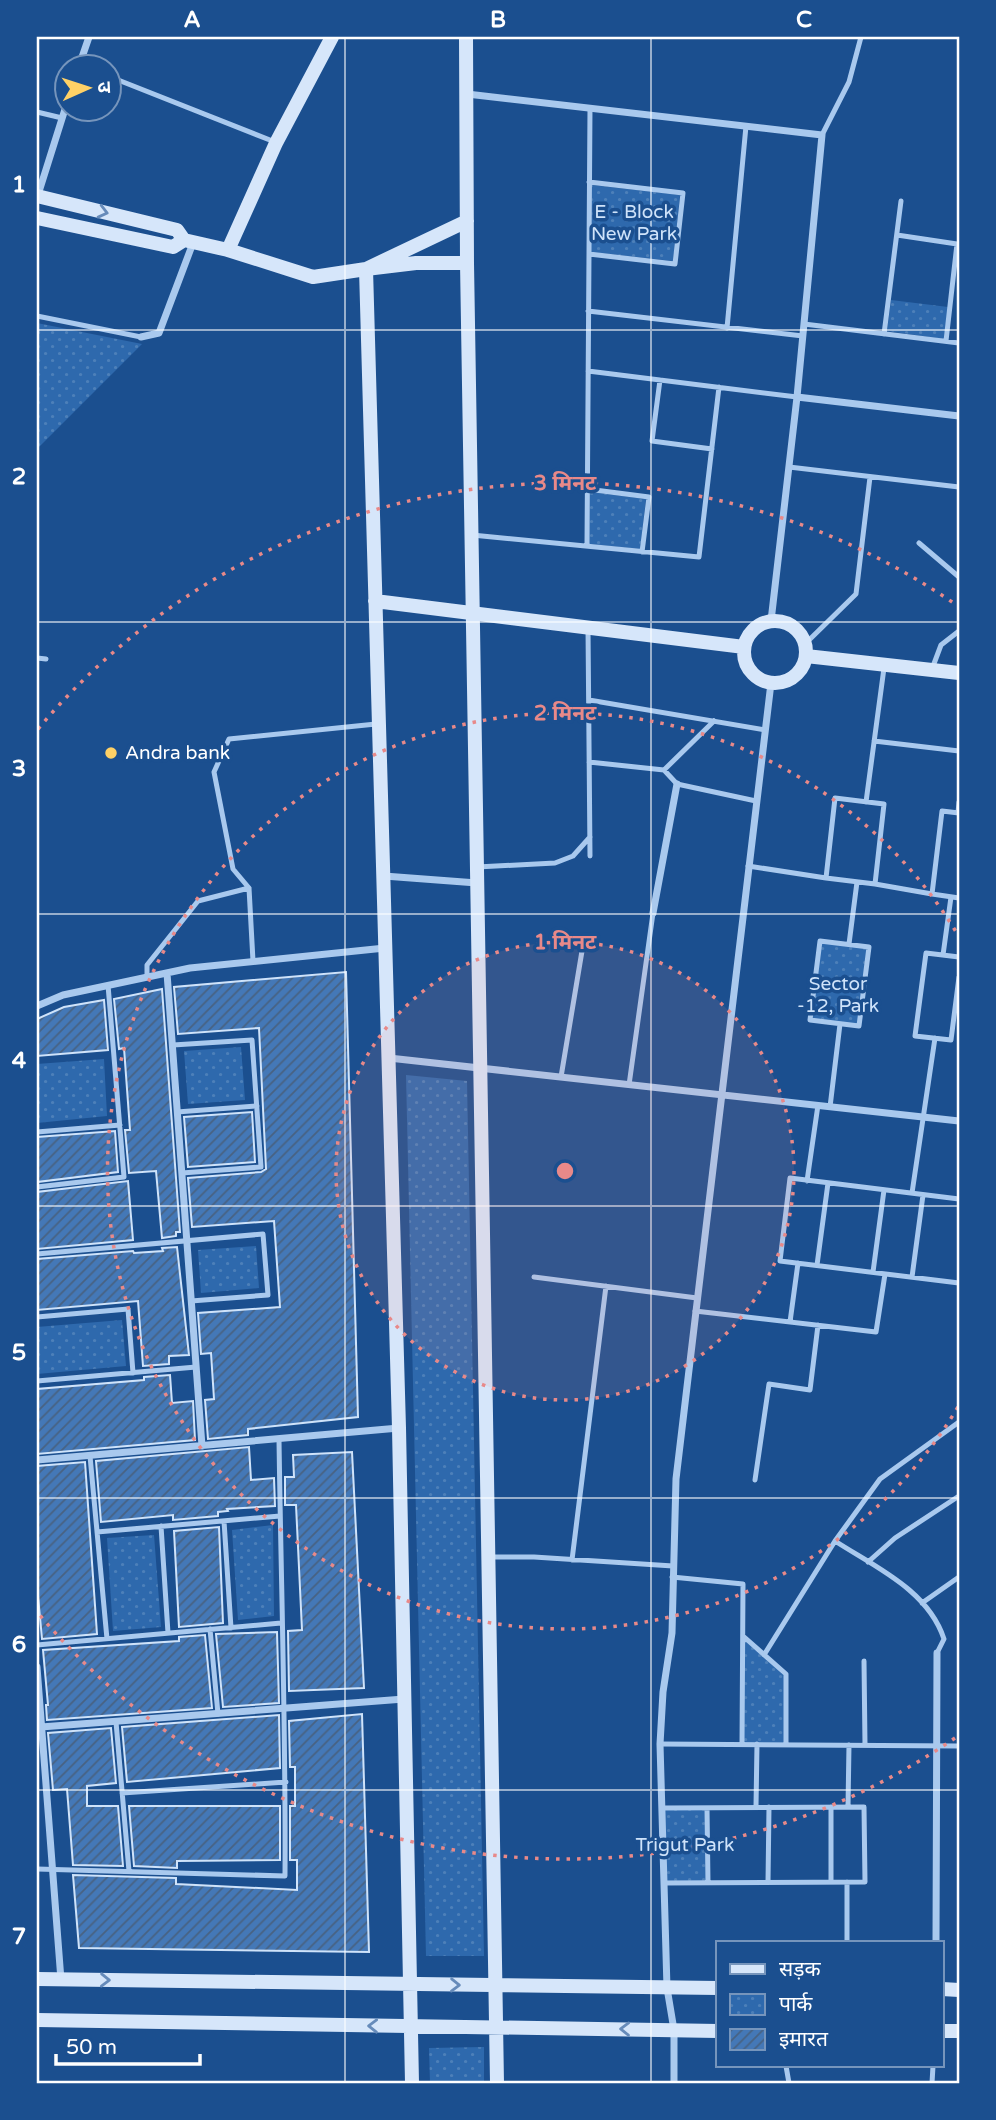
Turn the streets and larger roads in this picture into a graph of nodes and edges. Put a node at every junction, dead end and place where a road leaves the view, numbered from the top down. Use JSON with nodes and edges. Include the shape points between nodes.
{"nodes":[{"id":1,"x":332,"y":37,"type":"edge"},
{"id":2,"x":466,"y":37,"type":"edge"},
{"id":3,"x":466,"y":94,"type":"junction"},
{"id":4,"x":61,"y":122,"type":"edge"},
{"id":5,"x":37,"y":196,"type":"edge"},
{"id":6,"x":37,"y":218,"type":"edge"},
{"id":7,"x":467,"y":220,"type":"junction"},
{"id":8,"x":189,"y":242,"type":"junction"},
{"id":9,"x":228,"y":250,"type":"junction"},
{"id":10,"x":467,"y":263,"type":"junction"},
{"id":11,"x":366,"y":269,"type":"junction"},
{"id":12,"x":141,"y":337,"type":"road end"},
{"id":13,"x":797,"y":397,"type":"junction"},
{"id":14,"x":959,"y":416,"type":"edge"},
{"id":15,"x":375,"y":601,"type":"junction"},
{"id":16,"x":473,"y":614,"type":"junction"},
{"id":17,"x":771,"y":621,"type":"junction"},
{"id":18,"x":744,"y":647,"type":"junction"},
{"id":19,"x":805,"y":650,"type":"junction"},
{"id":20,"x":959,"y":673,"type":"edge"},
{"id":21,"x":771,"y":683,"type":"junction"},
{"id":22,"x":677,"y":784,"type":"road end"},
{"id":23,"x":383,"y":876,"type":"junction"},
{"id":24,"x":477,"y":883,"type":"junction"},
{"id":25,"x":653,"y":913,"type":"road end"},
{"id":26,"x":385,"y":948,"type":"junction"},
{"id":27,"x":167,"y":973,"type":"junction"},
{"id":28,"x":37,"y":1006,"type":"edge"},
{"id":29,"x":388,"y":1058,"type":"junction"},
{"id":30,"x":480,"y":1068,"type":"junction"},
{"id":31,"x":721,"y":1095,"type":"junction"},
{"id":32,"x":959,"y":1121,"type":"edge"},
{"id":33,"x":399,"y":1429,"type":"junction"},
{"id":34,"x":202,"y":1446,"type":"junction"},
{"id":35,"x":37,"y":1460,"type":"edge"},
{"id":36,"x":937,"y":1653,"type":"road end"},
{"id":37,"x":37,"y":1667,"type":"edge"},
{"id":38,"x":404,"y":1699,"type":"junction"},
{"id":39,"x":41,"y":1727,"type":"junction"},
{"id":40,"x":936,"y":1941,"type":"edge"},
{"id":41,"x":37,"y":1979,"type":"edge"},
{"id":42,"x":61,"y":1980,"type":"junction"},
{"id":43,"x":410,"y":1984,"type":"junction"},
{"id":44,"x":496,"y":1985,"type":"junction"},
{"id":45,"x":667,"y":1988,"type":"junction"},
{"id":46,"x":716,"y":1989,"type":"edge"},
{"id":47,"x":37,"y":2020,"type":"edge"},
{"id":48,"x":411,"y":2027,"type":"junction"},
{"id":49,"x":496,"y":2028,"type":"junction"},
{"id":50,"x":674,"y":2030,"type":"junction"},
{"id":51,"x":716,"y":2031,"type":"edge"},
{"id":52,"x":412,"y":2083,"type":"edge"},
{"id":53,"x":497,"y":2083,"type":"edge"},
{"id":54,"x":674,"y":2083,"type":"edge"}],
"edges":[{"from":1,"to":9,"type":"street","via":[[276,143]]},
{"from":2,"to":3,"type":"street"},
{"from":3,"to":7,"type":"street"},
{"from":3,"to":13,"type":"street","via":[[822,135]]},
{"from":4,"to":5,"type":"street"},
{"from":5,"to":8,"type":"street","one_way":true,"via":[[177,230]]},
{"from":6,"to":8,"type":"street","via":[[173,247]]},
{"from":7,"to":10,"type":"street"},
{"from":7,"to":11,"type":"street"},
{"from":8,"to":9,"type":"street"},
{"from":8,"to":12,"type":"street","via":[[159,333]]},
{"from":9,"to":11,"type":"street","via":[[313,277]]},
{"from":10,"to":11,"type":"street"},
{"from":10,"to":16,"type":"street"},
{"from":11,"to":15,"type":"street"},
{"from":13,"to":14,"type":"street"},
{"from":13,"to":17,"type":"street"},
{"from":15,"to":16,"type":"street"},
{"from":15,"to":23,"type":"street"},
{"from":16,"to":18,"type":"street"},
{"from":16,"to":24,"type":"street"},
{"from":17,"to":18,"type":"street","via":[[753,629]]},
{"from":17,"to":19,"type":"street","via":[[796,629]]},
{"from":18,"to":21,"type":"street","via":[[747,666]]},
{"from":19,"to":20,"type":"street"},
{"from":19,"to":21,"type":"street","via":[[797,674]]},
{"from":21,"to":31,"type":"street"},
{"from":22,"to":25,"type":"street"},
{"from":23,"to":24,"type":"street"},
{"from":23,"to":26,"type":"street"},
{"from":24,"to":30,"type":"street"},
{"from":26,"to":27,"type":"street"},
{"from":26,"to":29,"type":"street"},
{"from":27,"to":28,"type":"street","via":[[63,995]]},
{"from":27,"to":34,"type":"street"},
{"from":29,"to":30,"type":"street"},
{"from":29,"to":33,"type":"street"},
{"from":30,"to":31,"type":"street"},
{"from":30,"to":44,"type":"street"},
{"from":31,"to":32,"type":"street"},
{"from":31,"to":45,"type":"street","via":[[676,1479],[672,1633],[663,1692],[660,1744]]},
{"from":33,"to":34,"type":"street"},
{"from":33,"to":38,"type":"street"},
{"from":34,"to":35,"type":"street"},
{"from":36,"to":40,"type":"street"},
{"from":37,"to":39,"type":"street"},
{"from":38,"to":39,"type":"street"},
{"from":38,"to":43,"type":"street"},
{"from":39,"to":42,"type":"street"},
{"from":41,"to":42,"type":"street"},
{"from":42,"to":43,"type":"street","one_way":true},
{"from":43,"to":44,"type":"street","one_way":true},
{"from":43,"to":48,"type":"street"},
{"from":44,"to":45,"type":"street"},
{"from":44,"to":49,"type":"street"},
{"from":45,"to":46,"type":"street"},
{"from":45,"to":50,"type":"street"},
{"from":48,"to":47,"type":"street","one_way":true},
{"from":48,"to":49,"type":"street"},
{"from":48,"to":52,"type":"street"},
{"from":50,"to":49,"type":"street","one_way":true},
{"from":49,"to":53,"type":"street"},
{"from":50,"to":51,"type":"street"},
{"from":50,"to":54,"type":"street"}]}
